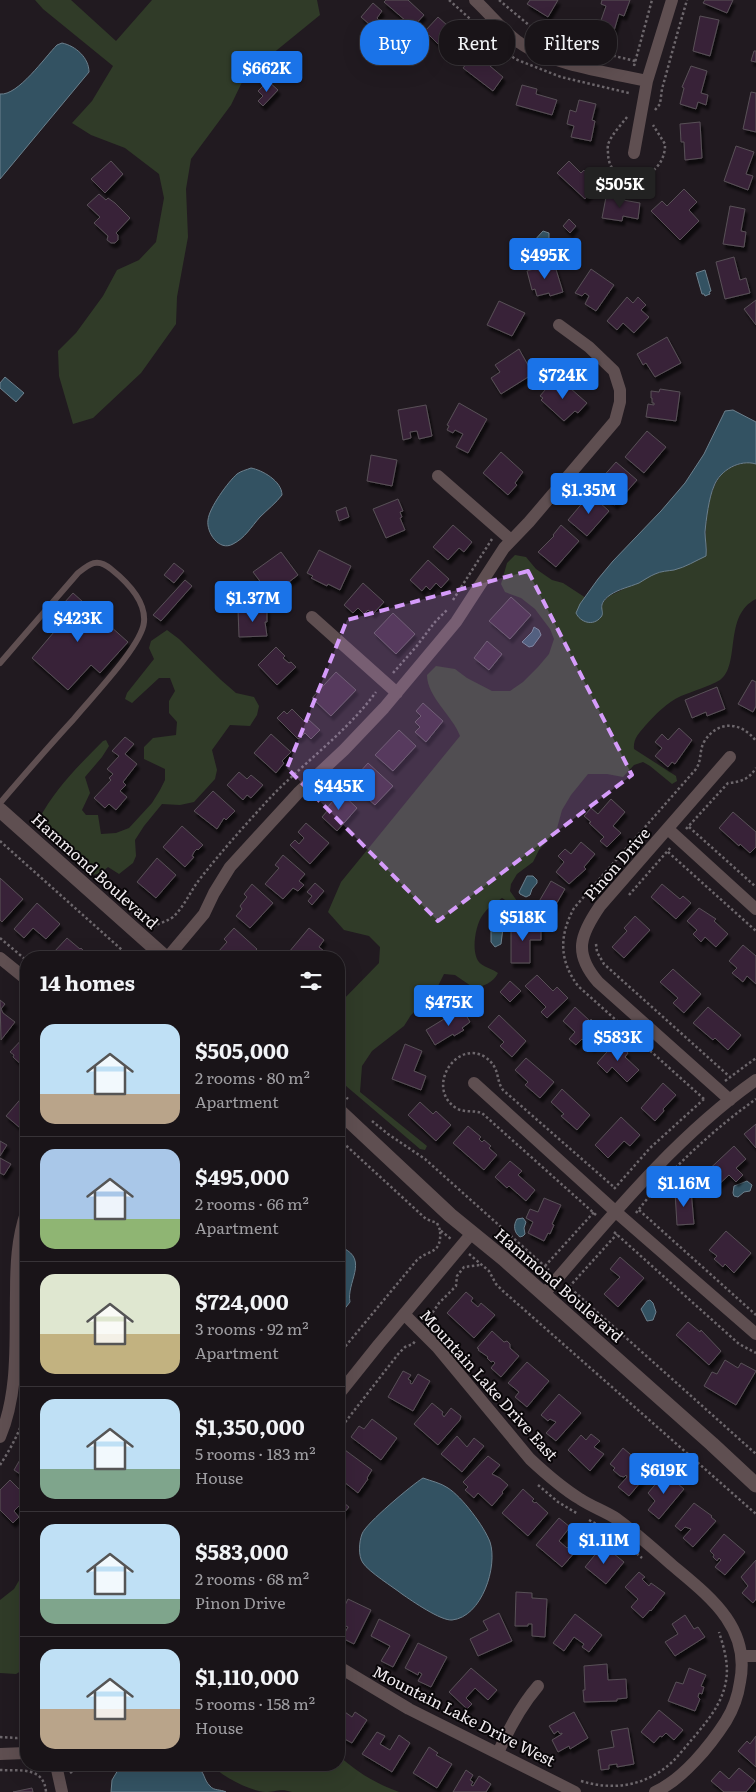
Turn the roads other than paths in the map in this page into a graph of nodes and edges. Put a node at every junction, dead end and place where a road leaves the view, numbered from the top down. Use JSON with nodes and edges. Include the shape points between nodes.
{"nodes":[{"id":1,"x":475,"y":0,"type":"edge"},
{"id":2,"x":672,"y":0,"type":"edge"},
{"id":3,"x":647,"y":81,"type":"junction"},
{"id":4,"x":634,"y":153,"type":"dead end"},
{"id":5,"x":559,"y":325,"type":"dead end"},
{"id":6,"x":438,"y":476,"type":"dead end"},
{"id":7,"x":511,"y":540,"type":"junction"},
{"id":8,"x":312,"y":617,"type":"dead end"},
{"id":9,"x":0,"y":663,"type":"edge"},
{"id":10,"x":397,"y":692,"type":"junction"},
{"id":11,"x":730,"y":757,"type":"dead end"},
{"id":12,"x":0,"y":803,"type":"edge"},
{"id":13,"x":0,"y":810,"type":"edge"},
{"id":14,"x":668,"y":829,"type":"junction"},
{"id":15,"x":756,"y":909,"type":"edge"},
{"id":16,"x":159,"y":951,"type":"edge"},
{"id":17,"x":172,"y":951,"type":"edge"},
{"id":18,"x":0,"y":958,"type":"edge"},
{"id":19,"x":20,"y":974,"type":"edge"},
{"id":20,"x":756,"y":1080,"type":"edge"},
{"id":21,"x":474,"y":1083,"type":"dead end"},
{"id":22,"x":730,"y":1100,"type":"junction"},
{"id":23,"x":345,"y":1117,"type":"edge"},
{"id":24,"x":616,"y":1212,"type":"junction"},
{"id":25,"x":472,"y":1233,"type":"junction"},
{"id":26,"x":20,"y":1236,"type":"edge"},
{"id":27,"x":543,"y":1295,"type":"junction"},
{"id":28,"x":404,"y":1314,"type":"junction"},
{"id":29,"x":756,"y":1334,"type":"edge"},
{"id":30,"x":345,"y":1387,"type":"edge"},
{"id":31,"x":0,"y":1437,"type":"edge"},
{"id":32,"x":756,"y":1485,"type":"edge"},
{"id":33,"x":742,"y":1656,"type":"junction"},
{"id":34,"x":756,"y":1656,"type":"edge"},
{"id":35,"x":345,"y":1672,"type":"edge"},
{"id":36,"x":538,"y":1686,"type":"dead end"},
{"id":37,"x":20,"y":1753,"type":"edge"},
{"id":38,"x":498,"y":1753,"type":"junction"},
{"id":39,"x":0,"y":1754,"type":"edge"},
{"id":40,"x":57,"y":1771,"type":"edge"},
{"id":41,"x":62,"y":1792,"type":"edge"},
{"id":42,"x":575,"y":1792,"type":"edge"},
{"id":43,"x":655,"y":1792,"type":"edge"}],
"edges":[{"from":1,"to":3,"type":"street","via":[[520,43],[537,53]]},
{"from":2,"to":3,"type":"street"},
{"from":3,"to":4,"type":"street"},
{"from":5,"to":7,"type":"street","via":[[614,371],[620,390],[619,410],[615,421],[601,438]]},
{"from":6,"to":7,"type":"street"},
{"from":7,"to":10,"type":"street","via":[[456,622]]},
{"from":8,"to":10,"type":"street"},
{"from":9,"to":12,"type":"lane","via":[[78,572],[90,563],[109,567],[133,590],[142,607],[144,622],[140,636],[120,666]]},
{"from":10,"to":17,"type":"street","via":[[344,750],[298,792],[230,868],[204,914]]},
{"from":11,"to":14,"type":"street","name":"Pinon Drive"},
{"from":13,"to":16,"type":"street","name":"Hammond Boulevard"},
{"from":14,"to":15,"type":"street"},
{"from":14,"to":22,"type":"street","name":"Pinon Drive","via":[[587,925],[582,938],[583,957],[598,982]]},
{"from":18,"to":19,"type":"street"},
{"from":20,"to":22,"type":"street"},
{"from":21,"to":24,"type":"street"},
{"from":22,"to":24,"type":"street","via":[[679,1145]]},
{"from":23,"to":25,"type":"street","name":"Hammond Boulevard"},
{"from":24,"to":27,"type":"street"},
{"from":24,"to":29,"type":"street"},
{"from":25,"to":27,"type":"street","name":"Hammond Boulevard"},
{"from":25,"to":28,"type":"street"},
{"from":26,"to":31,"type":"street","via":[[16,1265],[12,1394]]},
{"from":27,"to":32,"type":"street","name":"Hammond Boulevard"},
{"from":28,"to":30,"type":"street"},
{"from":28,"to":33,"type":"street","name":"Mountain Lake Drive East","via":[[437,1347],[530,1459],[579,1499],[637,1534],[710,1597],[728,1619]]},
{"from":33,"to":34,"type":"street"},
{"from":33,"to":43,"type":"street","via":[[743,1668],[731,1714],[686,1770]]},
{"from":35,"to":38,"type":"street","name":"Mountain Lake Drive West","via":[[409,1709]]},
{"from":36,"to":38,"type":"street","via":[[519,1710]]},
{"from":37,"to":39,"type":"street"},
{"from":38,"to":42,"type":"street","name":"Mountain Lake Drive West"},
{"from":40,"to":41,"type":"street"}]}
